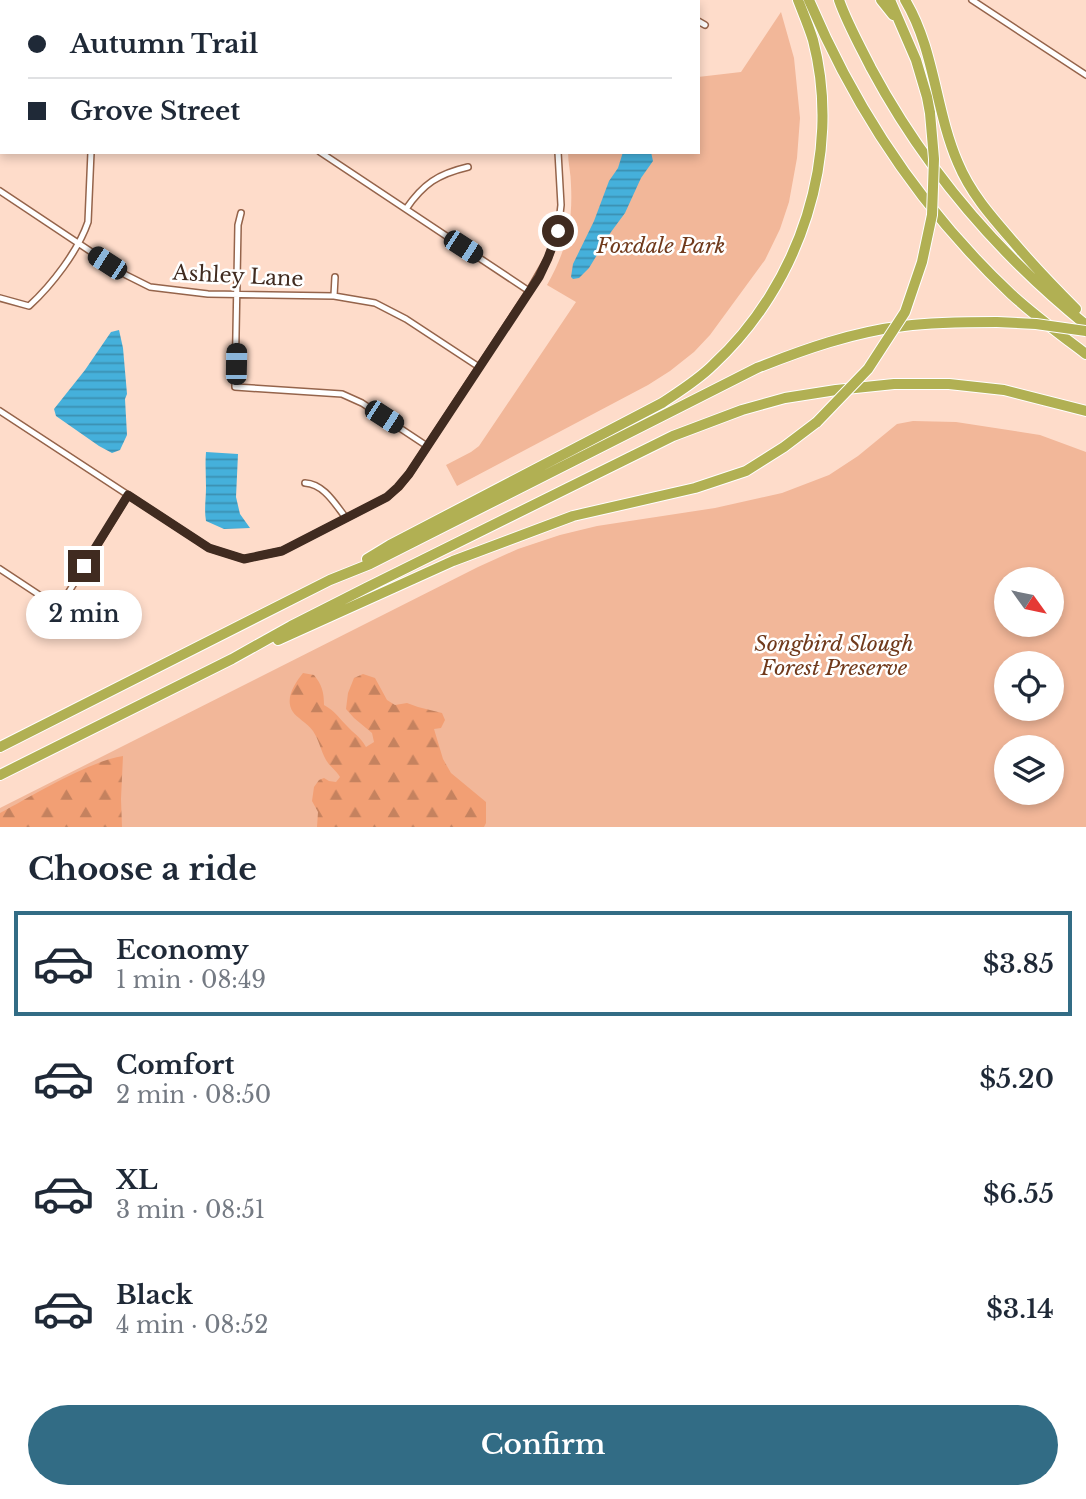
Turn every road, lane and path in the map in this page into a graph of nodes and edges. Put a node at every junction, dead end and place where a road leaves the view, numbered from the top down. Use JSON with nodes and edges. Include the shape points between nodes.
{"nodes":[{"id":1,"x":799,"y":0,"type":"edge"},
{"id":2,"x":809,"y":0,"type":"edge"},
{"id":3,"x":839,"y":0,"type":"edge"},
{"id":4,"x":881,"y":0,"type":"edge"},
{"id":5,"x":890,"y":0,"type":"edge"},
{"id":6,"x":905,"y":0,"type":"edge"},
{"id":7,"x":972,"y":0,"type":"edge"},
{"id":8,"x":700,"y":22,"type":"edge"},
{"id":9,"x":705,"y":25,"type":"dead end"},
{"id":10,"x":901,"y":27,"type":"junction"},
{"id":11,"x":1086,"y":75,"type":"edge"},
{"id":12,"x":91,"y":154,"type":"edge"},
{"id":13,"x":323,"y":154,"type":"edge"},
{"id":14,"x":558,"y":154,"type":"edge"},
{"id":15,"x":468,"y":167,"type":"dead end"},
{"id":16,"x":0,"y":191,"type":"edge"},
{"id":17,"x":406,"y":209,"type":"junction"},
{"id":18,"x":241,"y":213,"type":"dead end"},
{"id":19,"x":77,"y":243,"type":"junction"},
{"id":20,"x":335,"y":277,"type":"dead end"},
{"id":21,"x":529,"y":291,"type":"junction"},
{"id":22,"x":237,"y":294,"type":"junction"},
{"id":23,"x":334,"y":296,"type":"junction"},
{"id":24,"x":0,"y":298,"type":"edge"},
{"id":25,"x":1086,"y":320,"type":"edge"},
{"id":26,"x":1086,"y":325,"type":"edge"},
{"id":27,"x":1086,"y":331,"type":"edge"},
{"id":28,"x":1086,"y":354,"type":"edge"},
{"id":29,"x":479,"y":367,"type":"junction"},
{"id":30,"x":0,"y":411,"type":"edge"},
{"id":31,"x":1086,"y":411,"type":"edge"},
{"id":32,"x":427,"y":446,"type":"junction"},
{"id":33,"x":305,"y":483,"type":"dead end"},
{"id":34,"x":128,"y":495,"type":"junction"},
{"id":35,"x":346,"y":518,"type":"junction"},
{"id":36,"x":0,"y":569,"type":"edge"},
{"id":37,"x":330,"y":580,"type":"junction"},
{"id":38,"x":58,"y":608,"type":"junction"},
{"id":39,"x":57,"y":625,"type":"dead end"},
{"id":40,"x":232,"y":659,"type":"junction"},
{"id":41,"x":0,"y":747,"type":"edge"},
{"id":42,"x":0,"y":775,"type":"edge"}],
"edges":[{"from":1,"to":37,"type":"highway","via":[[819,71],[820,158],[808,215],[794,251],[757,317],[713,366],[662,403]]},
{"from":2,"to":28,"type":"highway","via":[[857,99],[914,185],[1004,286]]},
{"from":3,"to":26,"type":"highway","via":[[885,94],[955,195],[1024,271]]},
{"from":4,"to":10,"type":"highway"},
{"from":5,"to":10,"type":"highway"},
{"from":6,"to":25,"type":"highway","via":[[926,49],[950,141],[968,183],[1042,276]]},
{"from":7,"to":11,"type":"street"},
{"from":8,"to":9,"type":"street"},
{"from":10,"to":40,"type":"highway","bridge":true,"via":[[916,60],[930,113],[932,215],[905,312],[868,369],[817,422],[746,471],[695,488],[573,516],[453,561]]},
{"from":12,"to":19,"type":"street","via":[[90,214]]},
{"from":13,"to":17,"type":"street"},
{"from":14,"to":21,"type":"street","via":[[558,231]]},
{"from":15,"to":17,"type":"street","via":[[435,179]]},
{"from":16,"to":19,"type":"street","name":"Ashley Lane"},
{"from":17,"to":21,"type":"street"},
{"from":18,"to":22,"type":"street"},
{"from":19,"to":22,"type":"street","name":"Ashley Lane","via":[[150,287]]},
{"from":19,"to":24,"type":"street","via":[[29,306]]},
{"from":20,"to":23,"type":"street","name":"Ashley Lane"},
{"from":21,"to":29,"type":"street"},
{"from":22,"to":23,"type":"street","name":"Ashley Lane"},
{"from":22,"to":32,"type":"street","via":[[235,387],[342,394]]},
{"from":23,"to":29,"type":"street","name":"Ashley Lane","via":[[387,308]]},
{"from":27,"to":37,"type":"highway","bridge":true,"via":[[997,322],[928,323],[804,349],[709,391],[370,564]]},
{"from":29,"to":32,"type":"street"},
{"from":30,"to":34,"type":"street"},
{"from":31,"to":40,"type":"highway","via":[[1004,390],[949,384],[836,390],[741,410],[673,436]]},
{"from":32,"to":35,"type":"street","via":[[387,497]]},
{"from":33,"to":35,"type":"street","via":[[325,492]]},
{"from":34,"to":35,"type":"street","via":[[209,548],[244,559],[282,551]]},
{"from":34,"to":38,"type":"street"},
{"from":36,"to":38,"type":"street"},
{"from":37,"to":41,"type":"highway"},
{"from":38,"to":39,"type":"street"},
{"from":40,"to":42,"type":"highway"}]}
